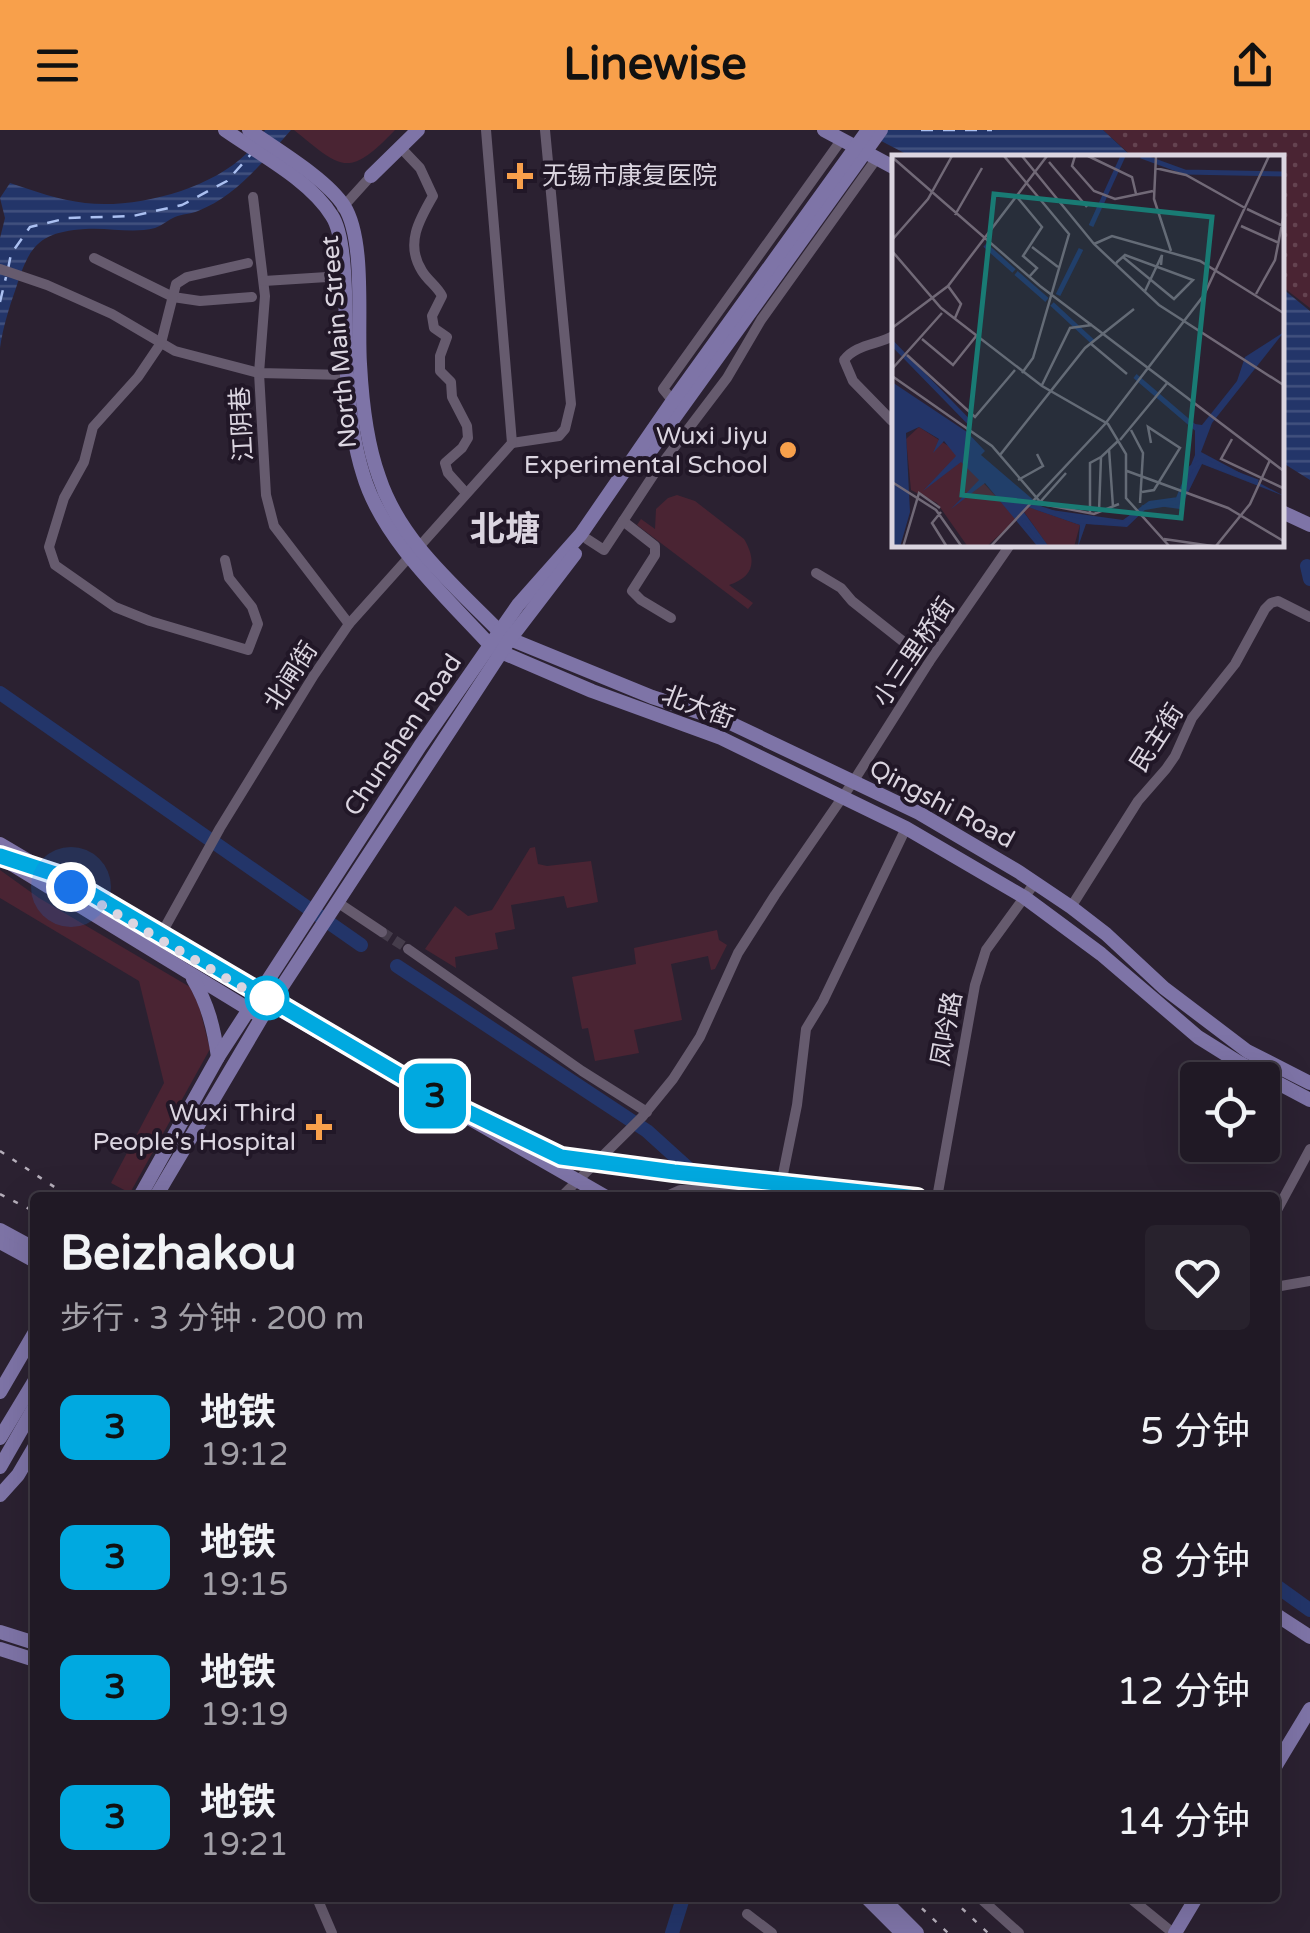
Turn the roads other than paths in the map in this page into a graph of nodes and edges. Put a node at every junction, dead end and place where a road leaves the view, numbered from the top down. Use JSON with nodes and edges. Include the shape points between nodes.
{"nodes":[{"id":1,"x":225,"y":130,"type":"edge"},
{"id":2,"x":249,"y":130,"type":"edge"},
{"id":3,"x":418,"y":130,"type":"edge"},
{"id":4,"x":486,"y":130,"type":"edge"},
{"id":5,"x":546,"y":130,"type":"edge"},
{"id":6,"x":824,"y":130,"type":"edge"},
{"id":7,"x":868,"y":130,"type":"edge"},
{"id":8,"x":881,"y":130,"type":"edge"},
{"id":9,"x":842,"y":139,"type":"junction"},
{"id":10,"x":400,"y":147,"type":"junction"},
{"id":11,"x":878,"y":158,"type":"junction"},
{"id":12,"x":892,"y":166,"type":"edge"},
{"id":13,"x":372,"y":176,"type":"junction"},
{"id":14,"x":316,"y":186,"type":"junction"},
{"id":15,"x":253,"y":197,"type":"dead end"},
{"id":16,"x":339,"y":212,"type":"junction"},
{"id":17,"x":94,"y":258,"type":"dead end"},
{"id":18,"x":248,"y":263,"type":"dead end"},
{"id":19,"x":0,"y":269,"type":"edge"},
{"id":20,"x":344,"y":276,"type":"junction"},
{"id":21,"x":264,"y":281,"type":"junction"},
{"id":22,"x":173,"y":297,"type":"junction"},
{"id":23,"x":252,"y":297,"type":"dead end"},
{"id":24,"x":738,"y":321,"type":"junction"},
{"id":25,"x":892,"y":337,"type":"edge"},
{"id":26,"x":161,"y":343,"type":"junction"},
{"id":27,"x":260,"y":373,"type":"junction"},
{"id":28,"x":347,"y":375,"type":"junction"},
{"id":29,"x":676,"y":405,"type":"junction"},
{"id":30,"x":892,"y":421,"type":"dead end"},
{"id":31,"x":512,"y":443,"type":"junction"},
{"id":32,"x":466,"y":494,"type":"junction"},
{"id":33,"x":1285,"y":513,"type":"edge"},
{"id":34,"x":623,"y":521,"type":"junction"},
{"id":35,"x":1310,"y":525,"type":"edge"},
{"id":36,"x":587,"y":538,"type":"junction"},
{"id":37,"x":1008,"y":548,"type":"edge"},
{"id":38,"x":414,"y":552,"type":"junction"},
{"id":39,"x":225,"y":560,"type":"dead end"},
{"id":40,"x":816,"y":572,"type":"dead end"},
{"id":41,"x":671,"y":618,"type":"dead end"},
{"id":42,"x":1310,"y":618,"type":"edge"},
{"id":43,"x":349,"y":624,"type":"junction"},
{"id":44,"x":500,"y":642,"type":"junction"},
{"id":45,"x":930,"y":662,"type":"junction"},
{"id":46,"x":853,"y":782,"type":"junction"},
{"id":47,"x":843,"y":796,"type":"junction"},
{"id":48,"x":906,"y":828,"type":"junction"},
{"id":49,"x":0,"y":844,"type":"edge"},
{"id":50,"x":0,"y":856,"type":"edge"},
{"id":51,"x":1029,"y":891,"type":"junction"},
{"id":52,"x":329,"y":906,"type":"junction"},
{"id":53,"x":1071,"y":907,"type":"junction"},
{"id":54,"x":382,"y":932,"type":"tunnel mouth"},
{"id":55,"x":158,"y":938,"type":"junction"},
{"id":56,"x":408,"y":949,"type":"tunnel mouth"},
{"id":57,"x":190,"y":974,"type":"junction"},
{"id":58,"x":263,"y":1006,"type":"junction"},
{"id":59,"x":248,"y":1010,"type":"junction"},
{"id":60,"x":218,"y":1057,"type":"junction"},
{"id":61,"x":1310,"y":1083,"type":"edge"},
{"id":62,"x":1310,"y":1100,"type":"edge"},
{"id":63,"x":644,"y":1115,"type":"junction"},
{"id":64,"x":1310,"y":1149,"type":"edge"},
{"id":65,"x":577,"y":1180,"type":"junction"},
{"id":66,"x":142,"y":1192,"type":"edge"},
{"id":67,"x":158,"y":1192,"type":"edge"},
{"id":68,"x":566,"y":1192,"type":"edge"},
{"id":69,"x":598,"y":1192,"type":"edge"},
{"id":70,"x":676,"y":1192,"type":"edge"},
{"id":71,"x":938,"y":1192,"type":"edge"},
{"id":72,"x":1280,"y":1205,"type":"edge"},
{"id":73,"x":0,"y":1230,"type":"edge"},
{"id":74,"x":0,"y":1242,"type":"edge"},
{"id":75,"x":30,"y":1246,"type":"edge"},
{"id":76,"x":30,"y":1258,"type":"edge"},
{"id":77,"x":1310,"y":1281,"type":"edge"},
{"id":78,"x":1280,"y":1286,"type":"edge"},
{"id":79,"x":30,"y":1341,"type":"edge"},
{"id":80,"x":30,"y":1388,"type":"edge"},
{"id":81,"x":0,"y":1392,"type":"edge"},
{"id":82,"x":30,"y":1415,"type":"edge"},
{"id":83,"x":0,"y":1438,"type":"edge"},
{"id":84,"x":30,"y":1455,"type":"edge"},
{"id":85,"x":0,"y":1467,"type":"edge"},
{"id":86,"x":0,"y":1496,"type":"edge"},
{"id":87,"x":1280,"y":1617,"type":"edge"},
{"id":88,"x":0,"y":1632,"type":"edge"},
{"id":89,"x":1310,"y":1637,"type":"edge"},
{"id":90,"x":30,"y":1641,"type":"edge"},
{"id":91,"x":0,"y":1649,"type":"edge"},
{"id":92,"x":30,"y":1658,"type":"edge"},
{"id":93,"x":1310,"y":1709,"type":"edge"},
{"id":94,"x":1280,"y":1759,"type":"edge"},
{"id":95,"x":318,"y":1902,"type":"edge"},
{"id":96,"x":872,"y":1902,"type":"edge"},
{"id":97,"x":886,"y":1902,"type":"edge"},
{"id":98,"x":984,"y":1902,"type":"edge"},
{"id":99,"x":1135,"y":1902,"type":"edge"},
{"id":100,"x":1193,"y":1902,"type":"edge"},
{"id":101,"x":746,"y":1914,"type":"dead end"},
{"id":102,"x":332,"y":1933,"type":"edge"},
{"id":103,"x":772,"y":1933,"type":"edge"},
{"id":104,"x":902,"y":1933,"type":"edge"},
{"id":105,"x":917,"y":1933,"type":"edge"},
{"id":106,"x":1019,"y":1933,"type":"edge"},
{"id":107,"x":1174,"y":1933,"type":"edge"}],
"edges":[{"from":1,"to":14,"type":"main road"},
{"from":2,"to":14,"type":"main road"},
{"from":3,"to":10,"type":"main road"},
{"from":4,"to":31,"type":"street"},
{"from":5,"to":31,"type":"street","via":[[571,404],[558,436]]},
{"from":6,"to":9,"type":"main road"},
{"from":7,"to":24,"type":"main road"},
{"from":8,"to":24,"type":"main road"},
{"from":9,"to":11,"type":"main road"},
{"from":9,"to":29,"type":"street","via":[[663,390]]},
{"from":10,"to":13,"type":"main road"},
{"from":10,"to":32,"type":"street","via":[[433,196],[414,235],[416,256],[442,296],[432,316],[434,328],[447,336],[440,371],[452,382],[468,438],[445,463]]},
{"from":11,"to":12,"type":"main road"},
{"from":11,"to":34,"type":"street"},
{"from":13,"to":14,"type":"street","via":[[351,188]]},
{"from":13,"to":16,"type":"street"},
{"from":14,"to":16,"type":"main road","name":"North Main Street"},
{"from":15,"to":21,"type":"street","name":"江阴巷"},
{"from":16,"to":20,"type":"main road"},
{"from":16,"to":38,"type":"main road","name":"North Main Street","via":[[351,223],[356,247],[368,440]]},
{"from":17,"to":22,"type":"street"},
{"from":18,"to":22,"type":"street","via":[[187,277]]},
{"from":19,"to":26,"type":"street","via":[[112,314]]},
{"from":20,"to":21,"type":"street"},
{"from":20,"to":28,"type":"main road"},
{"from":21,"to":27,"type":"street","name":"江阴巷"},
{"from":22,"to":23,"type":"street"},
{"from":22,"to":26,"type":"street"},
{"from":24,"to":29,"type":"main road","name":"Chunshen Road"},
{"from":25,"to":30,"type":"street","via":[[854,349],[844,360],[853,381]]},
{"from":26,"to":27,"type":"street"},
{"from":26,"to":39,"type":"street","via":[[93,427],[49,547],[55,565],[116,607],[248,650],[258,624]]},
{"from":27,"to":28,"type":"street"},
{"from":27,"to":43,"type":"street","name":"江阴巷","via":[[266,495],[274,526]]},
{"from":28,"to":38,"type":"main road","via":[[363,476],[374,504]]},
{"from":29,"to":36,"type":"main road","name":"Chunshen Road"},
{"from":29,"to":44,"type":"main road","name":"Chunshen Road","via":[[581,534],[518,604]]},
{"from":31,"to":32,"type":"street","name":"北闸街"},
{"from":32,"to":38,"type":"street","name":"北闸街"},
{"from":33,"to":35,"type":"main road"},
{"from":34,"to":36,"type":"street","via":[[604,550]]},
{"from":34,"to":41,"type":"street","via":[[655,546],[632,591]]},
{"from":36,"to":44,"type":"main road","name":"Chunshen Road"},
{"from":37,"to":45,"type":"street","name":"小三里桥街"},
{"from":38,"to":43,"type":"street","name":"北闸街"},
{"from":38,"to":44,"type":"main road","name":"North Main Street"},
{"from":40,"to":45,"type":"street"},
{"from":42,"to":53,"type":"street","name":"民主街","via":[[1283,602],[1265,609]]},
{"from":43,"to":55,"type":"street","name":"北闸街"},
{"from":44,"to":46,"type":"main road","name":"Qingshi Road","via":[[726,721]]},
{"from":44,"to":47,"type":"main road","name":"北大街","via":[[592,691],[721,738]]},
{"from":44,"to":52,"type":"main road","name":"Chunshen Road"},
{"from":45,"to":46,"type":"street","name":"小三里桥街"},
{"from":46,"to":47,"type":"street","name":"小三里桥街"},
{"from":46,"to":51,"type":"main road","name":"Qingshi Road","via":[[1018,872]]},
{"from":47,"to":48,"type":"main road","name":"北大街"},
{"from":47,"to":63,"type":"street","name":"小三里桥街","via":[[738,954],[700,1037]]},
{"from":48,"to":51,"type":"main road","name":"北大街"},
{"from":48,"to":70,"type":"street","via":[[806,1029],[782,1179],[768,1191]]},
{"from":49,"to":55,"type":"main road"},
{"from":50,"to":57,"type":"main road"},
{"from":51,"to":53,"type":"main road","name":"Qingshi Road"},
{"from":51,"to":62,"type":"main road","name":"北大街","via":[[1198,1037]]},
{"from":51,"to":71,"type":"street","name":"凤吟路","via":[[986,950],[974,985]]},
{"from":52,"to":54,"type":"street"},
{"from":52,"to":58,"type":"main road","name":"Chunshen Road"},
{"from":53,"to":61,"type":"main road","name":"Qingshi Road","via":[[1247,1051]]},
{"from":55,"to":58,"type":"main road"},
{"from":56,"to":63,"type":"street"},
{"from":57,"to":59,"type":"main road"},
{"from":57,"to":60,"type":"main road","via":[[204,996]]},
{"from":58,"to":59,"type":"main road","name":"Chunshen Road"},
{"from":58,"to":65,"type":"main road"},
{"from":58,"to":67,"type":"main road","name":"Chunshen Road"},
{"from":59,"to":60,"type":"main road","name":"Chunshen Road"},
{"from":60,"to":66,"type":"main road","name":"Chunshen Road"},
{"from":63,"to":65,"type":"street","name":"小三里桥街"},
{"from":64,"to":72,"type":"street"},
{"from":65,"to":68,"type":"street","name":"小三里桥街"},
{"from":65,"to":69,"type":"main road"},
{"from":73,"to":75,"type":"main road"},
{"from":74,"to":76,"type":"main road"},
{"from":77,"to":78,"type":"street"},
{"from":79,"to":81,"type":"main road"},
{"from":80,"to":83,"type":"main road"},
{"from":82,"to":85,"type":"main road"},
{"from":84,"to":86,"type":"main road"},
{"from":87,"to":89,"type":"main road"},
{"from":88,"to":90,"type":"main road"},
{"from":91,"to":92,"type":"main road"},
{"from":93,"to":94,"type":"main road"},
{"from":95,"to":102,"type":"street"},
{"from":96,"to":104,"type":"main road"},
{"from":97,"to":105,"type":"main road"},
{"from":98,"to":106,"type":"street"},
{"from":99,"to":107,"type":"street"},
{"from":100,"to":107,"type":"main road"},
{"from":101,"to":103,"type":"street"}]}
